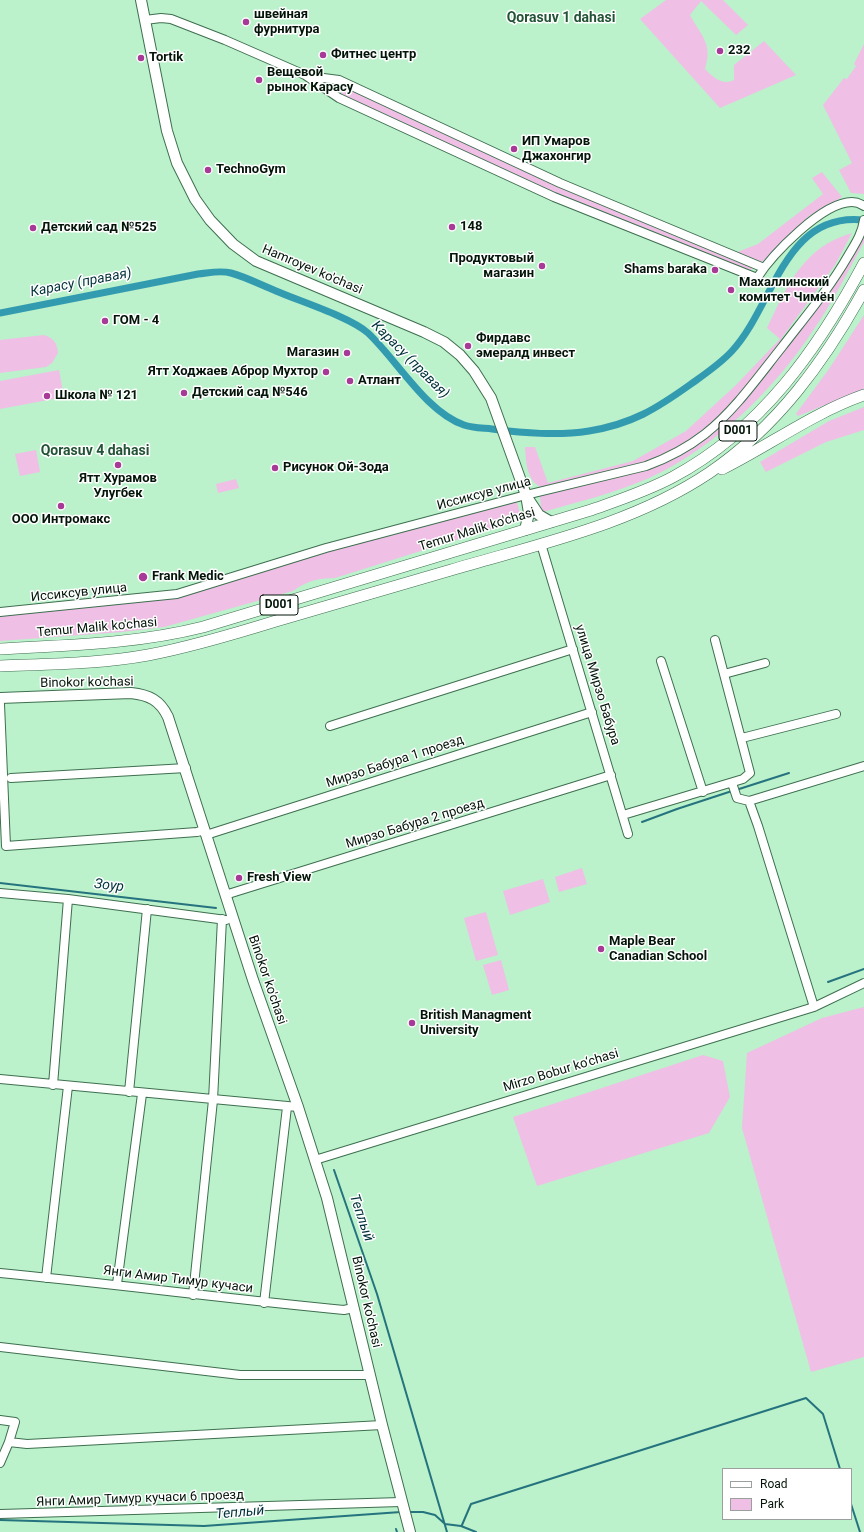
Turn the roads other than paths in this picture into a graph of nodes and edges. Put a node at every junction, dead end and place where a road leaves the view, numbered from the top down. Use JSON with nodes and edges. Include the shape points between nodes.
{"nodes":[{"id":1,"x":141,"y":0,"type":"edge"},
{"id":2,"x":145,"y":20,"type":"junction"},
{"id":3,"x":305,"y":75,"type":"junction"},
{"id":4,"x":864,"y":206,"type":"edge"},
{"id":5,"x":864,"y":220,"type":"edge"},
{"id":6,"x":864,"y":263,"type":"edge"},
{"id":7,"x":764,"y":268,"type":"junction"},
{"id":8,"x":864,"y":290,"type":"edge"},
{"id":9,"x":864,"y":395,"type":"edge"},
{"id":10,"x":684,"y":488,"type":"junction"},
{"id":11,"x":526,"y":495,"type":"junction"},
{"id":12,"x":551,"y":522,"type":"junction"},
{"id":13,"x":525,"y":530,"type":"junction"},
{"id":14,"x":541,"y":544,"type":"junction"},
{"id":15,"x":0,"y":612,"type":"edge"},
{"id":16,"x":715,"y":640,"type":"dead end"},
{"id":17,"x":0,"y":649,"type":"edge"},
{"id":18,"x":573,"y":649,"type":"junction"},
{"id":19,"x":661,"y":661,"type":"dead end"},
{"id":20,"x":765,"y":663,"type":"dead end"},
{"id":21,"x":0,"y":666,"type":"edge"},
{"id":22,"x":724,"y":674,"type":"junction"},
{"id":23,"x":0,"y":698,"type":"edge"},
{"id":24,"x":0,"y":704,"type":"edge"},
{"id":25,"x":592,"y":712,"type":"junction"},
{"id":26,"x":836,"y":714,"type":"dead end"},
{"id":27,"x":330,"y":726,"type":"dead end"},
{"id":28,"x":1,"y":734,"type":"edge"},
{"id":29,"x":742,"y":738,"type":"junction"},
{"id":30,"x":864,"y":766,"type":"edge"},
{"id":31,"x":186,"y":768,"type":"junction"},
{"id":32,"x":611,"y":776,"type":"junction"},
{"id":33,"x":11,"y":778,"type":"dead end"},
{"id":34,"x":732,"y":783,"type":"junction"},
{"id":35,"x":703,"y":792,"type":"junction"},
{"id":36,"x":748,"y":801,"type":"junction"},
{"id":37,"x":2,"y":812,"type":"edge"},
{"id":38,"x":623,"y":815,"type":"junction"},
{"id":39,"x":205,"y":832,"type":"junction"},
{"id":40,"x":628,"y":834,"type":"dead end"},
{"id":41,"x":0,"y":893,"type":"edge"},
{"id":42,"x":225,"y":895,"type":"junction"},
{"id":43,"x":68,"y":900,"type":"junction"},
{"id":44,"x":147,"y":909,"type":"junction"},
{"id":45,"x":222,"y":919,"type":"junction"},
{"id":46,"x":234,"y":923,"type":"junction"},
{"id":47,"x":864,"y":983,"type":"edge"},
{"id":48,"x":814,"y":1006,"type":"junction"},
{"id":49,"x":0,"y":1079,"type":"edge"},
{"id":50,"x":53,"y":1085,"type":"junction"},
{"id":51,"x":68,"y":1086,"type":"junction"},
{"id":52,"x":129,"y":1092,"type":"junction"},
{"id":53,"x":142,"y":1094,"type":"junction"},
{"id":54,"x":213,"y":1100,"type":"junction"},
{"id":55,"x":287,"y":1107,"type":"junction"},
{"id":56,"x":298,"y":1107,"type":"junction"},
{"id":57,"x":315,"y":1160,"type":"junction"},
{"id":58,"x":0,"y":1273,"type":"edge"},
{"id":59,"x":46,"y":1278,"type":"junction"},
{"id":60,"x":117,"y":1284,"type":"junction"},
{"id":61,"x":193,"y":1295,"type":"junction"},
{"id":62,"x":264,"y":1303,"type":"junction"},
{"id":63,"x":353,"y":1308,"type":"junction"},
{"id":64,"x":0,"y":1347,"type":"edge"},
{"id":65,"x":370,"y":1375,"type":"junction"},
{"id":66,"x":0,"y":1420,"type":"edge"},
{"id":67,"x":382,"y":1426,"type":"junction"},
{"id":68,"x":9,"y":1442,"type":"junction"},
{"id":69,"x":0,"y":1463,"type":"edge"},
{"id":70,"x":402,"y":1504,"type":"junction"},
{"id":71,"x":0,"y":1514,"type":"edge"},
{"id":72,"x":410,"y":1532,"type":"edge"}],
"edges":[{"from":1,"to":2,"type":"main road","name":"Hamroyev ko'chasi"},
{"from":2,"to":3,"type":"street","via":[[171,19]]},
{"from":2,"to":11,"type":"main road","name":"Hamroyev ko'chasi","via":[[172,150],[190,190],[215,226],[239,249],[265,266],[424,332],[444,342],[463,358],[491,398]]},
{"from":3,"to":7,"type":"street","via":[[339,80],[560,183]]},
{"from":3,"to":7,"type":"street","via":[[339,98],[554,197],[757,278]]},
{"from":4,"to":7,"type":"street","via":[[852,202],[824,213],[801,229]]},
{"from":5,"to":11,"type":"street","name":"Иссиксув улица","via":[[862,231],[814,307],[750,387],[707,433],[677,453],[646,466]]},
{"from":6,"to":12,"type":"highway","name":"Temur Malik ko'chasi","number":"D001","via":[[830,323],[800,366],[765,406],[733,436],[698,462],[660,483],[619,500]]},
{"from":8,"to":10,"type":"highway","number":"D001","via":[[827,353],[789,402],[734,453]]},
{"from":9,"to":10,"type":"highway","via":[[805,421],[748,456]]},
{"from":10,"to":14,"type":"highway","number":"D001","via":[[657,503],[614,520]]},
{"from":11,"to":12,"type":"main road","name":"Hamroyev ko'chasi","via":[[539,515]]},
{"from":11,"to":13,"type":"main road","name":"Hamroyev ko'chasi","via":[[529,513]]},
{"from":11,"to":15,"type":"street","name":"Иссиксув улица","via":[[326,548],[177,594]]},
{"from":12,"to":13,"type":"highway","name":"Temur Malik ko'chasi","number":"D001"},
{"from":13,"to":17,"type":"highway","name":"Temur Malik ko'chasi","number":"D001","via":[[173,635],[128,642]]},
{"from":14,"to":18,"type":"street","name":"улица Мирзо Бабура"},
{"from":14,"to":21,"type":"highway","number":"D001","via":[[176,649],[117,660]]},
{"from":16,"to":22,"type":"street"},
{"from":18,"to":25,"type":"street","name":"улица Мирзо Бабура"},
{"from":18,"to":27,"type":"street"},
{"from":19,"to":35,"type":"street"},
{"from":20,"to":22,"type":"street"},
{"from":22,"to":29,"type":"street"},
{"from":23,"to":31,"type":"main road","name":"Binokor ko'chasi","via":[[111,693],[145,695],[156,700],[166,713]]},
{"from":24,"to":28,"type":"street"},
{"from":25,"to":32,"type":"street","name":"улица Мирзо Бабура"},
{"from":25,"to":39,"type":"street","name":"Мирзо Бабура 1 проезд"},
{"from":26,"to":29,"type":"street"},
{"from":28,"to":37,"type":"street"},
{"from":29,"to":34,"type":"street","via":[[750,773],[746,778]]},
{"from":30,"to":36,"type":"street"},
{"from":31,"to":33,"type":"street"},
{"from":31,"to":39,"type":"main road","name":"Binokor ko'chasi"},
{"from":32,"to":38,"type":"street","name":"улица Мирзо Бабура"},
{"from":32,"to":42,"type":"street","name":"Мирзо Бабура 2 проезд"},
{"from":34,"to":35,"type":"street"},
{"from":34,"to":36,"type":"street","via":[[737,798]]},
{"from":35,"to":38,"type":"street"},
{"from":36,"to":48,"type":"street"},
{"from":37,"to":39,"type":"street","name":"Мирзо Бабура 1 проезд","via":[[6,846]]},
{"from":38,"to":40,"type":"street","name":"улица Мирзо Бабура"},
{"from":39,"to":42,"type":"main road","name":"Binokor ko'chasi"},
{"from":41,"to":43,"type":"street"},
{"from":42,"to":46,"type":"main road","name":"Binokor ko'chasi"},
{"from":43,"to":44,"type":"street"},
{"from":43,"to":50,"type":"street"},
{"from":44,"to":45,"type":"street"},
{"from":44,"to":52,"type":"street"},
{"from":45,"to":46,"type":"street"},
{"from":45,"to":54,"type":"street"},
{"from":46,"to":56,"type":"main road","name":"Binokor ko'chasi"},
{"from":47,"to":48,"type":"street","name":"Mirzo Bobur ko‘chasi"},
{"from":48,"to":57,"type":"street","name":"Mirzo Bobur ko‘chasi"},
{"from":49,"to":50,"type":"street"},
{"from":50,"to":51,"type":"street"},
{"from":51,"to":52,"type":"street"},
{"from":51,"to":59,"type":"street"},
{"from":52,"to":53,"type":"street"},
{"from":53,"to":54,"type":"street"},
{"from":53,"to":60,"type":"street"},
{"from":54,"to":55,"type":"street"},
{"from":54,"to":61,"type":"street"},
{"from":55,"to":56,"type":"street"},
{"from":55,"to":62,"type":"street"},
{"from":56,"to":57,"type":"main road","name":"Binokor ko'chasi"},
{"from":57,"to":63,"type":"main road","name":"Binokor ko'chasi","via":[[334,1223]]},
{"from":58,"to":59,"type":"street","name":"Янги Амир Тимур кучаси"},
{"from":59,"to":60,"type":"street","name":"Янги Амир Тимур кучаси"},
{"from":60,"to":61,"type":"street","name":"Янги Амир Тимур кучаси"},
{"from":61,"to":62,"type":"street","name":"Янги Амир Тимур кучаси"},
{"from":62,"to":63,"type":"street","name":"Янги Амир Тимур кучаси","via":[[344,1310]]},
{"from":63,"to":65,"type":"main road","name":"Binokor ko'chasi"},
{"from":64,"to":65,"type":"street","via":[[240,1375]]},
{"from":65,"to":67,"type":"main road","name":"Binokor ko'chasi"},
{"from":66,"to":68,"type":"street","via":[[15,1422]]},
{"from":67,"to":68,"type":"street","via":[[27,1444]]},
{"from":67,"to":70,"type":"main road","name":"Binokor ko'chasi"},
{"from":68,"to":69,"type":"street"},
{"from":70,"to":71,"type":"street","name":"Янги Амир Тимур кучаси 6 проезд"},
{"from":70,"to":72,"type":"main road","name":"Binokor ko'chasi"}]}
